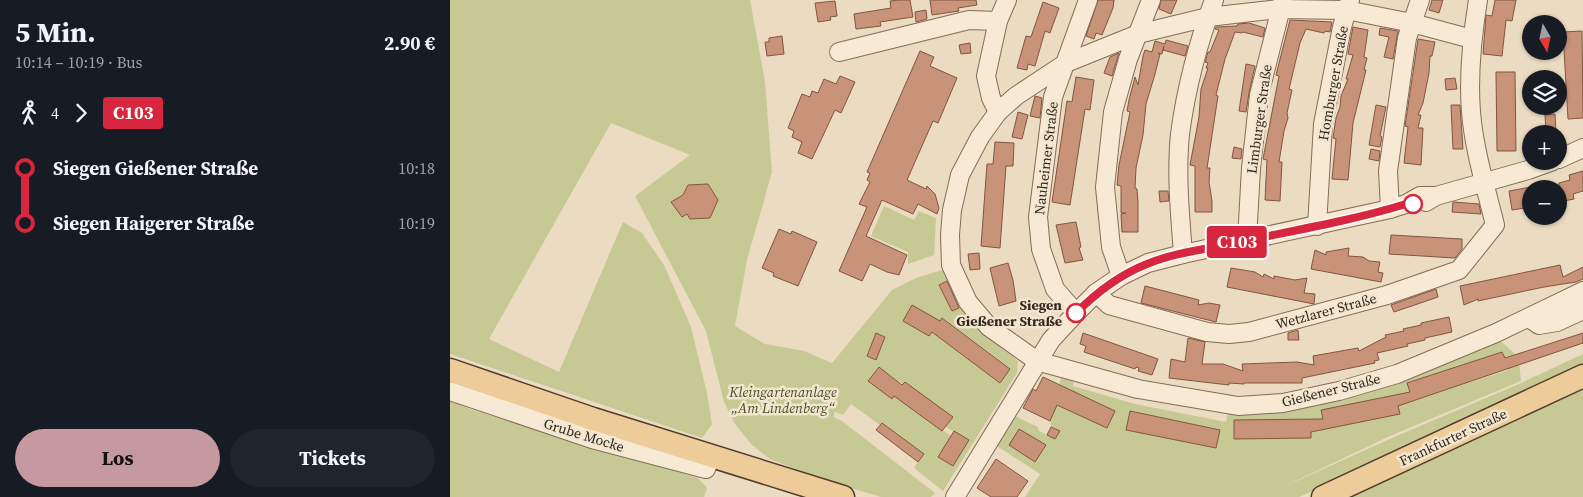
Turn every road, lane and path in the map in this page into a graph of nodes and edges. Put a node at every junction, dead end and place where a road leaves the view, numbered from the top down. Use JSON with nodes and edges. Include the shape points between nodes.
{"nodes":[{"id":1,"x":1007,"y":0,"type":"edge"},
{"id":2,"x":1088,"y":0,"type":"edge"},
{"id":3,"x":1151,"y":0,"type":"edge"},
{"id":4,"x":1214,"y":0,"type":"edge"},
{"id":5,"x":1420,"y":0,"type":"edge"},
{"id":6,"x":1478,"y":0,"type":"edge"},
{"id":7,"x":1281,"y":4,"type":"edge"},
{"id":8,"x":1348,"y":5,"type":"edge"},
{"id":9,"x":1208,"y":17,"type":"junction"},
{"id":10,"x":998,"y":21,"type":"junction"},
{"id":11,"x":1412,"y":23,"type":"junction"},
{"id":12,"x":1138,"y":34,"type":"junction"},
{"id":13,"x":1472,"y":39,"type":"junction"},
{"id":14,"x":838,"y":52,"type":"dead end"},
{"id":15,"x":1066,"y":63,"type":"junction"},
{"id":16,"x":998,"y":112,"type":"junction"},
{"id":17,"x":1583,"y":148,"type":"edge"},
{"id":18,"x":1567,"y":155,"type":"edge"},
{"id":19,"x":1528,"y":170,"type":"edge"},
{"id":20,"x":1483,"y":182,"type":"junction"},
{"id":21,"x":1398,"y":207,"type":"junction"},
{"id":22,"x":1317,"y":226,"type":"junction"},
{"id":23,"x":1247,"y":240,"type":"junction"},
{"id":24,"x":1183,"y":254,"type":"junction"},
{"id":25,"x":1121,"y":276,"type":"junction"},
{"id":26,"x":1583,"y":291,"type":"edge"},
{"id":27,"x":1096,"y":293,"type":"junction"},
{"id":28,"x":1583,"y":310,"type":"edge"},
{"id":29,"x":1076,"y":313,"type":"junction"},
{"id":30,"x":1529,"y":318,"type":"junction"},
{"id":31,"x":1037,"y":361,"type":"junction"},
{"id":32,"x":450,"y":370,"type":"edge"},
{"id":33,"x":1583,"y":376,"type":"edge"},
{"id":34,"x":450,"y":391,"type":"edge"},
{"id":35,"x":710,"y":456,"type":"junction"},
{"id":36,"x":843,"y":497,"type":"edge"},
{"id":37,"x":955,"y":497,"type":"edge"},
{"id":38,"x":1323,"y":497,"type":"edge"}],
"edges":[{"from":1,"to":10,"type":"street"},
{"from":2,"to":15,"type":"street","name":"Nauheimer Straße"},
{"from":3,"to":12,"type":"street"},
{"from":4,"to":9,"type":"street"},
{"from":5,"to":11,"type":"street"},
{"from":6,"to":13,"type":"street"},
{"from":7,"to":8,"type":"street"},
{"from":7,"to":9,"type":"street"},
{"from":7,"to":23,"type":"street","name":"Limburger Straße","via":[[1259,95]]},
{"from":8,"to":11,"type":"street"},
{"from":8,"to":22,"type":"street","name":"Homburger Straße","via":[[1323,124]]},
{"from":9,"to":12,"type":"street"},
{"from":9,"to":24,"type":"street","via":[[1191,75],[1180,135],[1179,197]]},
{"from":10,"to":14,"type":"street","via":[[968,20]]},
{"from":10,"to":16,"type":"street","via":[[986,76],[990,98]]},
{"from":11,"to":13,"type":"street"},
{"from":11,"to":21,"type":"street","via":[[1407,38],[1388,171]]},
{"from":12,"to":15,"type":"street"},
{"from":12,"to":25,"type":"street","via":[[1113,112],[1105,187],[1111,247]]},
{"from":13,"to":20,"type":"street","via":[[1471,112]]},
{"from":15,"to":16,"type":"street"},
{"from":15,"to":29,"type":"street","name":"Nauheimer Straße","via":[[1053,97],[1038,217],[1041,249],[1055,289]]},
{"from":16,"to":31,"type":"street","via":[[980,137],[960,175],[952,210],[951,265],[968,302],[989,327]]},
{"from":17,"to":18,"type":"street"},
{"from":19,"to":20,"type":"street"},
{"from":20,"to":21,"type":"street","via":[[1436,196],[1420,196]]},
{"from":20,"to":27,"type":"street","name":"Wetzlarer Straße","via":[[1495,225],[1459,270],[1387,295],[1249,332],[1229,334],[1208,332],[1109,304]]},
{"from":21,"to":22,"type":"street"},
{"from":22,"to":23,"type":"street"},
{"from":23,"to":24,"type":"street"},
{"from":24,"to":25,"type":"street","via":[[1148,263]]},
{"from":25,"to":27,"type":"street"},
{"from":26,"to":30,"type":"street","name":"Gießener Straße"},
{"from":27,"to":29,"type":"street"},
{"from":28,"to":30,"type":"street","via":[[1557,322],[1539,325]]},
{"from":29,"to":31,"type":"street"},
{"from":30,"to":31,"type":"street","name":"Gießener Straße","via":[[1397,374],[1283,403],[1238,406],[1178,397]]},
{"from":31,"to":37,"type":"street"},
{"from":32,"to":35,"type":"main road"},
{"from":33,"to":38,"type":"main road","name":"Frankfurter Straße"},
{"from":34,"to":35,"type":"street","name":"Grube Mocke","via":[[592,439],[706,469]]},
{"from":35,"to":36,"type":"main road"}]}
